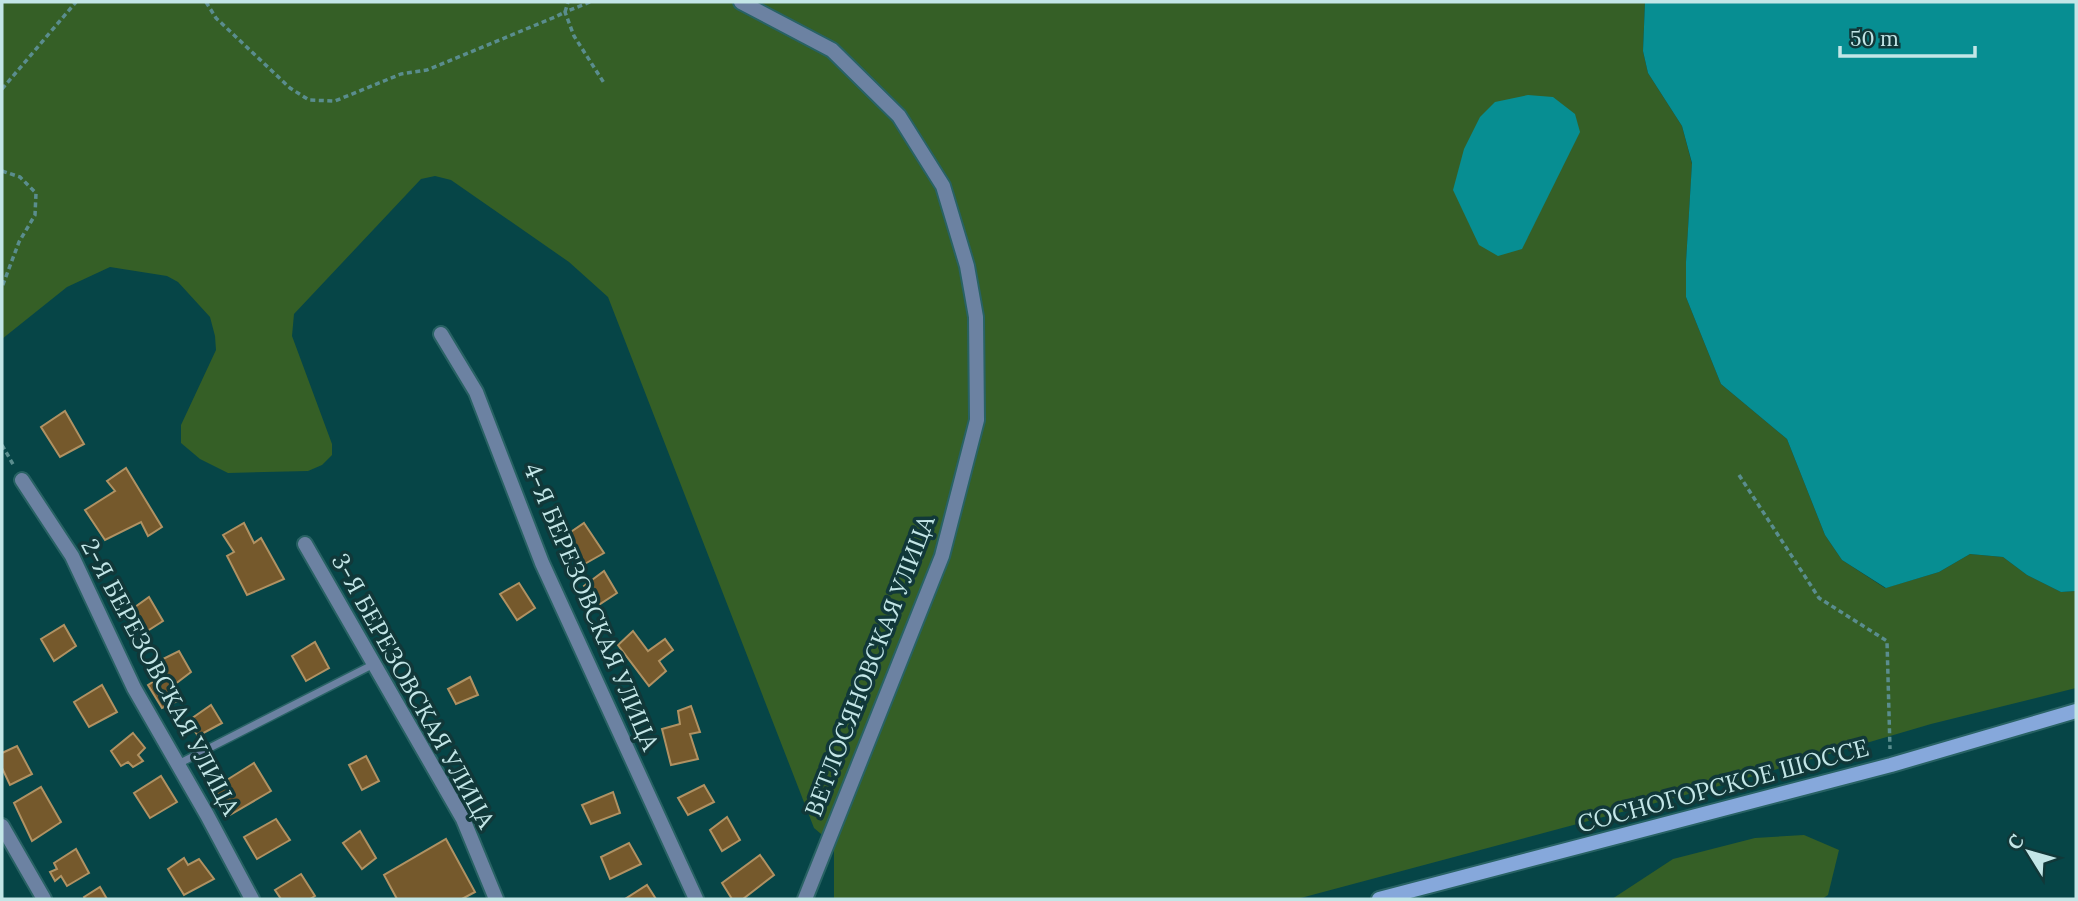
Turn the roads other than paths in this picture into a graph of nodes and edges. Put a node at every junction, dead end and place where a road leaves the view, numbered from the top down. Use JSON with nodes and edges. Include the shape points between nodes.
{"nodes":[{"id":1,"x":741,"y":2,"type":"edge"},
{"id":2,"x":441,"y":334,"type":"dead end"},
{"id":3,"x":22,"y":480,"type":"road end"},
{"id":4,"x":305,"y":544,"type":"dead end"},
{"id":5,"x":374,"y":664,"type":"junction"},
{"id":6,"x":2076,"y":711,"type":"edge"},
{"id":7,"x":178,"y":764,"type":"junction"},
{"id":8,"x":2,"y":826,"type":"edge"},
{"id":9,"x":44,"y":899,"type":"edge"},
{"id":10,"x":252,"y":899,"type":"edge"},
{"id":11,"x":496,"y":899,"type":"edge"},
{"id":12,"x":696,"y":899,"type":"edge"},
{"id":13,"x":805,"y":899,"type":"edge"},
{"id":14,"x":1379,"y":899,"type":"edge"}],
"edges":[{"from":1,"to":13,"type":"street","name":"ВЕТЛОСЯНОВСКАЯ УЛИЦА","via":[[832,50],[899,116],[943,186],[967,266],[975,317],[976,420],[942,556]]},
{"from":2,"to":12,"type":"street","name":"4-Я БЕРЕЗОВСКАЯ УЛИЦА","via":[[476,392],[542,563]]},
{"from":3,"to":7,"type":"street","name":"2-Я БЕРЕЗОВСКАЯ УЛИЦА","via":[[72,556],[134,688]]},
{"from":4,"to":5,"type":"street","name":"3-Я БЕРЕЗОВСКАЯ УЛИЦА"},
{"from":5,"to":7,"type":"lane"},
{"from":5,"to":11,"type":"street","name":"3-Я БЕРЕЗОВСКАЯ УЛИЦА","via":[[463,818]]},
{"from":6,"to":14,"type":"main road","name":"СОСНОГОРСКОЕ ШОССЕ","via":[[1891,765]]},
{"from":7,"to":10,"type":"street","name":"2-Я БЕРЕЗОВСКАЯ УЛИЦА"},
{"from":8,"to":9,"type":"street"}]}
